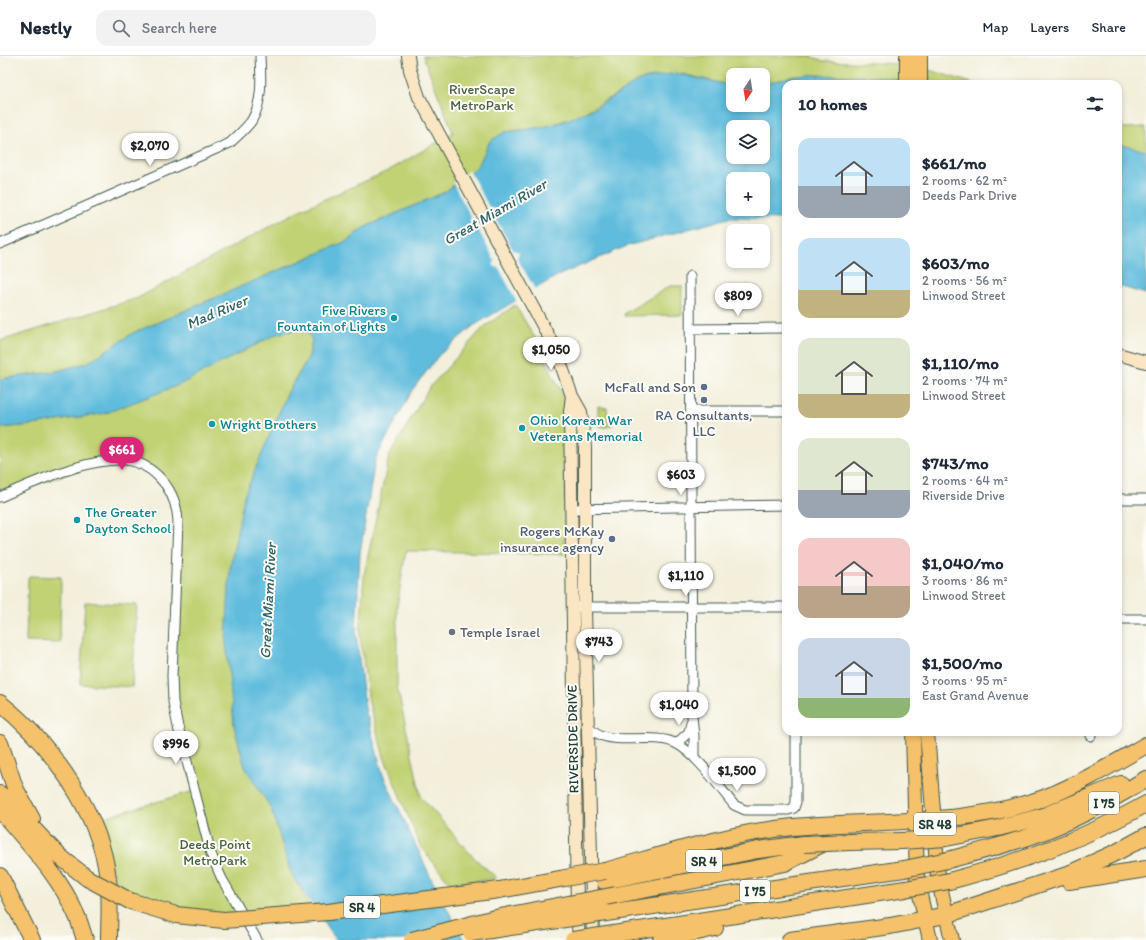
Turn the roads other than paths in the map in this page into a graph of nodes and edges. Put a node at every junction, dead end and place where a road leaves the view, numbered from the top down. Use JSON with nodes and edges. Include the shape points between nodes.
{"nodes":[{"id":1,"x":260,"y":56,"type":"edge"},
{"id":2,"x":408,"y":56,"type":"edge"},
{"id":3,"x":916,"y":61,"type":"edge"},
{"id":4,"x":909,"y":80,"type":"edge"},
{"id":5,"x":919,"y":80,"type":"edge"},
{"id":6,"x":0,"y":244,"type":"edge"},
{"id":7,"x":690,"y":276,"type":"dead end"},
{"id":8,"x":782,"y":328,"type":"edge"},
{"id":9,"x":690,"y":329,"type":"junction"},
{"id":10,"x":1122,"y":355,"type":"edge"},
{"id":11,"x":1146,"y":362,"type":"edge"},
{"id":12,"x":572,"y":396,"type":"junction"},
{"id":13,"x":691,"y":411,"type":"junction"},
{"id":14,"x":782,"y":411,"type":"edge"},
{"id":15,"x":0,"y":497,"type":"edge"},
{"id":16,"x":1122,"y":499,"type":"edge"},
{"id":17,"x":1146,"y":499,"type":"edge"},
{"id":18,"x":782,"y":505,"type":"edge"},
{"id":19,"x":691,"y":507,"type":"junction"},
{"id":20,"x":572,"y":509,"type":"junction"},
{"id":21,"x":586,"y":509,"type":"junction"},
{"id":22,"x":572,"y":607,"type":"junction"},
{"id":23,"x":692,"y":607,"type":"junction"},
{"id":24,"x":782,"y":607,"type":"edge"},
{"id":25,"x":585,"y":608,"type":"junction"},
{"id":26,"x":1122,"y":619,"type":"edge"},
{"id":27,"x":1146,"y":619,"type":"edge"},
{"id":28,"x":0,"y":703,"type":"edge"},
{"id":29,"x":692,"y":716,"type":"junction"},
{"id":30,"x":588,"y":725,"type":"junction"},
{"id":31,"x":796,"y":736,"type":"edge"},
{"id":32,"x":913,"y":736,"type":"edge"},
{"id":33,"x":927,"y":736,"type":"edge"},
{"id":34,"x":0,"y":743,"type":"edge"},
{"id":35,"x":676,"y":743,"type":"junction"},
{"id":36,"x":1146,"y":744,"type":"edge"},
{"id":37,"x":694,"y":757,"type":"junction"},
{"id":38,"x":1143,"y":781,"type":"edge"},
{"id":39,"x":0,"y":794,"type":"edge"},
{"id":40,"x":1146,"y":804,"type":"edge"},
{"id":41,"x":0,"y":810,"type":"edge"},
{"id":42,"x":934,"y":820,"type":"junction"},
{"id":43,"x":916,"y":821,"type":"junction"},
{"id":44,"x":868,"y":824,"type":"junction"},
{"id":45,"x":1146,"y":836,"type":"edge"},
{"id":46,"x":43,"y":840,"type":"junction"},
{"id":47,"x":1146,"y":869,"type":"edge"},
{"id":48,"x":0,"y":876,"type":"edge"},
{"id":49,"x":604,"y":876,"type":"junction"},
{"id":50,"x":1042,"y":884,"type":"junction"},
{"id":51,"x":768,"y":911,"type":"junction"},
{"id":52,"x":946,"y":915,"type":"junction"},
{"id":53,"x":924,"y":920,"type":"junction"},
{"id":54,"x":600,"y":938,"type":"edge"},
{"id":55,"x":32,"y":940,"type":"edge"},
{"id":56,"x":85,"y":940,"type":"edge"},
{"id":57,"x":109,"y":940,"type":"edge"},
{"id":58,"x":257,"y":940,"type":"edge"},
{"id":59,"x":412,"y":940,"type":"edge"},
{"id":60,"x":428,"y":940,"type":"edge"},
{"id":61,"x":573,"y":940,"type":"edge"},
{"id":62,"x":579,"y":940,"type":"edge"},
{"id":63,"x":661,"y":940,"type":"edge"},
{"id":64,"x":790,"y":940,"type":"edge"},
{"id":65,"x":930,"y":940,"type":"edge"},
{"id":66,"x":952,"y":940,"type":"edge"}],
"edges":[{"from":1,"to":6,"type":"street","via":[[261,89],[257,106],[251,121],[230,143]]},
{"from":2,"to":12,"type":"main road","name":"RIVERSIDE DRIVE","via":[[419,97],[549,338],[561,362]]},
{"from":3,"to":4,"type":"main road"},
{"from":3,"to":5,"type":"main road"},
{"from":7,"to":9,"type":"street"},
{"from":8,"to":9,"type":"street"},
{"from":9,"to":13,"type":"street"},
{"from":10,"to":11,"type":"main road"},
{"from":12,"to":20,"type":"main road","name":"RIVERSIDE DRIVE"},
{"from":12,"to":21,"type":"main road","name":"RIVERSIDE DRIVE","via":[[581,412],[584,429]]},
{"from":13,"to":14,"type":"street"},
{"from":13,"to":19,"type":"street"},
{"from":15,"to":58,"type":"street","via":[[72,469],[116,460],[139,463],[166,484],[177,511],[178,521],[173,702],[211,854],[222,879]]},
{"from":16,"to":17,"type":"street"},
{"from":18,"to":19,"type":"street"},
{"from":19,"to":21,"type":"street"},
{"from":19,"to":23,"type":"street"},
{"from":20,"to":21,"type":"street"},
{"from":20,"to":22,"type":"main road","name":"RIVERSIDE DRIVE"},
{"from":21,"to":25,"type":"main road","name":"RIVERSIDE DRIVE"},
{"from":22,"to":25,"type":"street"},
{"from":22,"to":62,"type":"main road","name":"RIVERSIDE DRIVE"},
{"from":23,"to":24,"type":"street"},
{"from":23,"to":25,"type":"street"},
{"from":23,"to":29,"type":"street"},
{"from":25,"to":30,"type":"main road","name":"RIVERSIDE DRIVE"},
{"from":26,"to":27,"type":"street"},
{"from":28,"to":57,"type":"highway","via":[[42,744],[70,783],[91,821],[104,855],[108,879]]},
{"from":29,"to":35,"type":"street","via":[[689,732]]},
{"from":29,"to":37,"type":"street"},
{"from":30,"to":35,"type":"street","via":[[602,736],[652,737]]},
{"from":30,"to":54,"type":"main road","name":"RIVERSIDE DRIVE"},
{"from":31,"to":37,"type":"street","via":[[796,802],[794,808],[788,810],[739,808]]},
{"from":32,"to":43,"type":"main road","number":"SR 48"},
{"from":33,"to":42,"type":"main road","number":"SR 48"},
{"from":34,"to":46,"type":"highway","via":[[15,788]]},
{"from":35,"to":37,"type":"street"},
{"from":36,"to":42,"type":"highway","via":[[1105,769],[1044,798],[974,815]]},
{"from":38,"to":49,"type":"highway","number":"SR 4","bridge":true,"via":[[1116,785],[1067,807],[1022,822],[946,838],[804,844]]},
{"from":38,"to":60,"type":"highway","number":"I 75","bridge":true,"via":[[1066,822],[1027,837],[948,860],[904,869]]},
{"from":39,"to":46,"type":"highway","number":"SR 4"},
{"from":40,"to":51,"type":"highway","number":"I 75","bridge":true,"via":[[1042,854],[1005,866],[905,889]]},
{"from":41,"to":56,"type":"highway","via":[[58,883],[76,913]]},
{"from":42,"to":43,"type":"highway"},
{"from":42,"to":52,"type":"main road","number":"SR 48","via":[[938,877]]},
{"from":43,"to":44,"type":"highway"},
{"from":43,"to":53,"type":"main road","number":"SR 48","via":[[917,881]]},
{"from":44,"to":49,"type":"highway","via":[[792,827],[740,835]]},
{"from":44,"to":59,"type":"highway","bridge":true,"via":[[852,828],[785,863],[495,918]]},
{"from":45,"to":50,"type":"highway","via":[[1089,866]]},
{"from":46,"to":49,"type":"highway","number":"SR 4","bridge":true,"via":[[63,860],[87,878],[130,901],[176,915],[224,920],[328,912]]},
{"from":47,"to":50,"type":"highway"},
{"from":48,"to":55,"type":"highway"},
{"from":50,"to":52,"type":"highway"},
{"from":51,"to":54,"type":"highway","number":"I 75"},
{"from":51,"to":63,"type":"highway","via":[[741,923]]},
{"from":52,"to":53,"type":"highway"},
{"from":52,"to":66,"type":"main road","number":"SR 48"},
{"from":53,"to":64,"type":"highway"},
{"from":53,"to":65,"type":"main road","number":"SR 48"},
{"from":54,"to":61,"type":"highway","number":"I 75","bridge":true}]}
